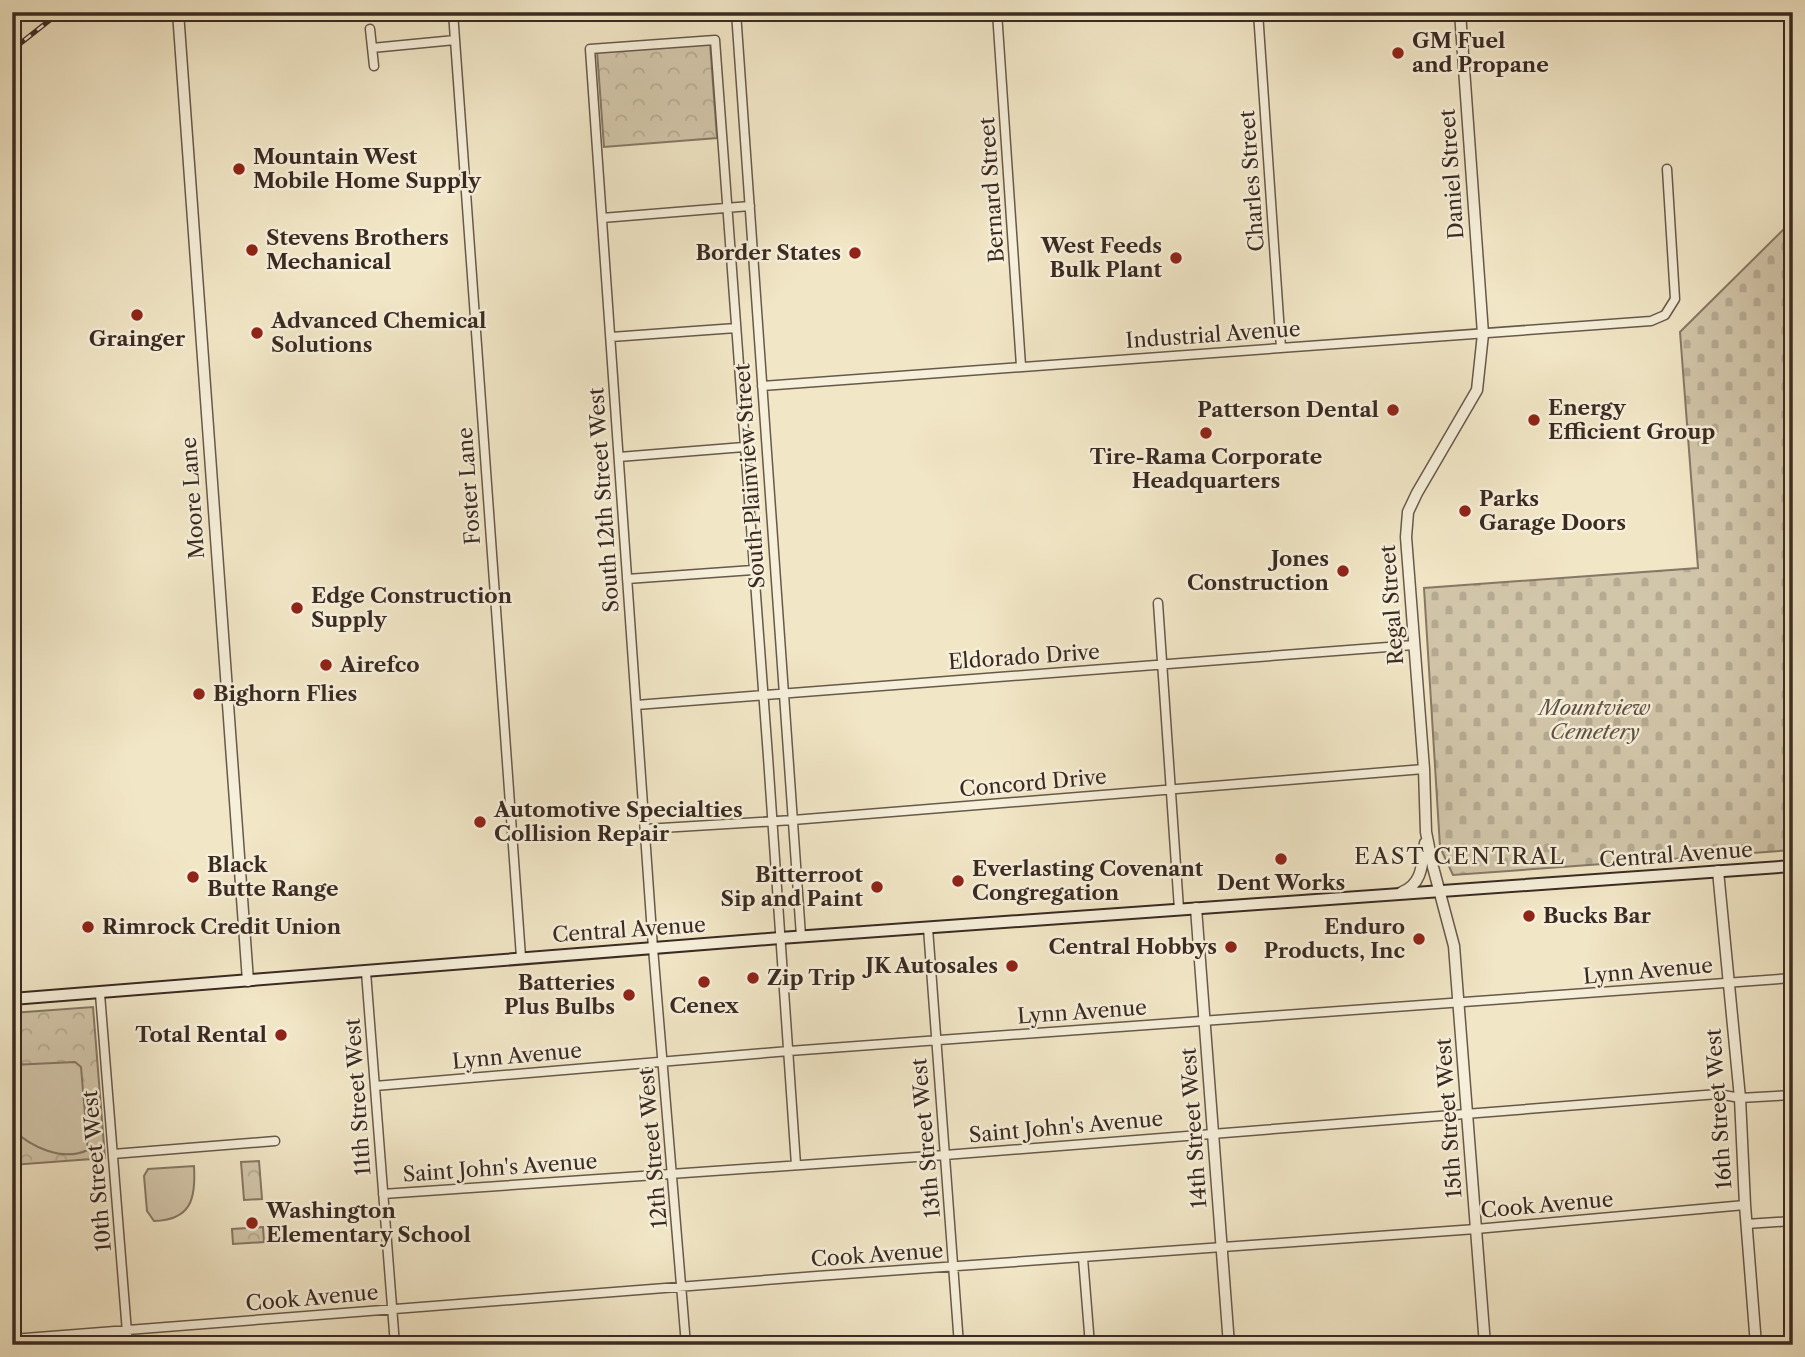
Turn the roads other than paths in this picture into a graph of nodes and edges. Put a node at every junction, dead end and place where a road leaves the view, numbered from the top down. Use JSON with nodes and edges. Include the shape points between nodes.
{"nodes":[{"id":1,"x":178,"y":12,"type":"edge"},
{"id":2,"x":453,"y":12,"type":"edge"},
{"id":3,"x":736,"y":12,"type":"edge"},
{"id":4,"x":997,"y":12,"type":"edge"},
{"id":5,"x":1258,"y":12,"type":"edge"},
{"id":6,"x":1460,"y":12,"type":"edge"},
{"id":7,"x":370,"y":29,"type":"dead end"},
{"id":8,"x":455,"y":40,"type":"junction"},
{"id":9,"x":715,"y":40,"type":"joint"},
{"id":10,"x":372,"y":48,"type":"junction"},
{"id":11,"x":374,"y":66,"type":"dead end"},
{"id":12,"x":1667,"y":169,"type":"dead end"},
{"id":13,"x":750,"y":206,"type":"junction"},
{"id":14,"x":727,"y":208,"type":"junction"},
{"id":15,"x":602,"y":218,"type":"junction"},
{"id":16,"x":736,"y":328,"type":"junction"},
{"id":17,"x":1483,"y":334,"type":"junction"},
{"id":18,"x":611,"y":337,"type":"junction"},
{"id":19,"x":1281,"y":348,"type":"junction"},
{"id":20,"x":1021,"y":366,"type":"junction"},
{"id":21,"x":762,"y":386,"type":"junction"},
{"id":22,"x":744,"y":447,"type":"junction"},
{"id":23,"x":619,"y":457,"type":"junction"},
{"id":24,"x":753,"y":570,"type":"junction"},
{"id":25,"x":628,"y":579,"type":"junction"},
{"id":26,"x":1158,"y":603,"type":"dead end"},
{"id":27,"x":1414,"y":645,"type":"junction"},
{"id":28,"x":1163,"y":664,"type":"junction"},
{"id":29,"x":782,"y":693,"type":"junction"},
{"id":30,"x":762,"y":695,"type":"junction"},
{"id":31,"x":636,"y":705,"type":"junction"},
{"id":32,"x":1424,"y":769,"type":"junction"},
{"id":33,"x":1171,"y":789,"type":"junction"},
{"id":34,"x":793,"y":820,"type":"junction"},
{"id":35,"x":771,"y":821,"type":"junction"},
{"id":36,"x":645,"y":829,"type":"junction"},
{"id":37,"x":1426,"y":832,"type":"junction"},
{"id":38,"x":1793,"y":866,"type":"edge"},
{"id":39,"x":1718,"y":871,"type":"junction"},
{"id":40,"x":1440,"y":891,"type":"junction"},
{"id":41,"x":1394,"y":894,"type":"junction"},
{"id":42,"x":1196,"y":908,"type":"junction"},
{"id":43,"x":1179,"y":909,"type":"junction"},
{"id":44,"x":928,"y":928,"type":"junction"},
{"id":45,"x":801,"y":936,"type":"junction"},
{"id":46,"x":780,"y":938,"type":"junction"},
{"id":47,"x":653,"y":948,"type":"junction"},
{"id":48,"x":521,"y":957,"type":"junction"},
{"id":49,"x":366,"y":972,"type":"junction"},
{"id":50,"x":1793,"y":978,"type":"edge"},
{"id":51,"x":248,"y":981,"type":"junction"},
{"id":52,"x":1728,"y":983,"type":"junction"},
{"id":53,"x":100,"y":994,"type":"junction"},
{"id":54,"x":12,"y":999,"type":"edge"},
{"id":55,"x":1460,"y":1004,"type":"junction"},
{"id":56,"x":1205,"y":1021,"type":"junction"},
{"id":57,"x":936,"y":1041,"type":"junction"},
{"id":58,"x":789,"y":1051,"type":"junction"},
{"id":59,"x":663,"y":1061,"type":"junction"},
{"id":60,"x":374,"y":1086,"type":"junction"},
{"id":61,"x":1793,"y":1095,"type":"edge"},
{"id":62,"x":1740,"y":1098,"type":"junction"},
{"id":63,"x":1467,"y":1115,"type":"junction"},
{"id":64,"x":1212,"y":1133,"type":"junction"},
{"id":65,"x":275,"y":1141,"type":"dead end"},
{"id":66,"x":113,"y":1154,"type":"junction"},
{"id":67,"x":945,"y":1155,"type":"junction"},
{"id":68,"x":796,"y":1164,"type":"junction"},
{"id":69,"x":673,"y":1174,"type":"junction"},
{"id":70,"x":383,"y":1194,"type":"junction"},
{"id":71,"x":1745,"y":1205,"type":"junction"},
{"id":72,"x":1793,"y":1221,"type":"edge"},
{"id":73,"x":1746,"y":1224,"type":"junction"},
{"id":74,"x":1476,"y":1229,"type":"junction"},
{"id":75,"x":1222,"y":1247,"type":"junction"},
{"id":76,"x":1083,"y":1258,"type":"junction"},
{"id":77,"x":954,"y":1268,"type":"junction"},
{"id":78,"x":682,"y":1288,"type":"junction"},
{"id":79,"x":392,"y":1310,"type":"junction"},
{"id":80,"x":127,"y":1331,"type":"junction"},
{"id":81,"x":12,"y":1339,"type":"edge"},
{"id":82,"x":1793,"y":1343,"type":"edge"},
{"id":83,"x":128,"y":1345,"type":"edge"},
{"id":84,"x":395,"y":1345,"type":"edge"},
{"id":85,"x":686,"y":1345,"type":"edge"},
{"id":86,"x":959,"y":1345,"type":"edge"},
{"id":87,"x":1090,"y":1345,"type":"edge"},
{"id":88,"x":1229,"y":1345,"type":"edge"},
{"id":89,"x":1485,"y":1345,"type":"edge"},
{"id":90,"x":1756,"y":1345,"type":"edge"},
{"id":91,"x":1768,"y":1345,"type":"edge"}],
"edges":[{"from":1,"to":51,"type":"street","name":"Moore Lane"},
{"from":2,"to":8,"type":"street","name":"Foster Lane"},
{"from":3,"to":13,"type":"street","name":"South Plainview Street"},
{"from":4,"to":20,"type":"street","name":"Bernard Street"},
{"from":5,"to":19,"type":"street","name":"Charles Street"},
{"from":6,"to":17,"type":"street","name":"Daniel Street"},
{"from":7,"to":10,"type":"street"},
{"from":8,"to":10,"type":"street"},
{"from":8,"to":48,"type":"street","name":"Foster Lane"},
{"from":9,"to":14,"type":"street","name":"South Plainview Street"},
{"from":9,"to":15,"type":"street","name":"South 12th Street West","via":[[590,49]]},
{"from":10,"to":11,"type":"street"},
{"from":12,"to":17,"type":"street","name":"Industrial Avenue","via":[[1675,299],[1665,315],[1651,321]]},
{"from":13,"to":14,"type":"street"},
{"from":13,"to":21,"type":"street","name":"South Plainview Street"},
{"from":14,"to":15,"type":"street"},
{"from":14,"to":16,"type":"street","name":"South Plainview Street"},
{"from":15,"to":18,"type":"street","name":"South 12th Street West"},
{"from":16,"to":18,"type":"street"},
{"from":16,"to":22,"type":"street","name":"South Plainview Street"},
{"from":17,"to":19,"type":"street","name":"Industrial Avenue"},
{"from":17,"to":27,"type":"street","name":"Regal Street","via":[[1477,390],[1408,512]]},
{"from":18,"to":23,"type":"street","name":"South 12th Street West"},
{"from":19,"to":20,"type":"street","name":"Industrial Avenue"},
{"from":20,"to":21,"type":"street","name":"Industrial Avenue"},
{"from":21,"to":29,"type":"street","name":"South Plainview Street"},
{"from":22,"to":23,"type":"street"},
{"from":22,"to":24,"type":"street","name":"South Plainview Street"},
{"from":23,"to":25,"type":"street","name":"South 12th Street West"},
{"from":24,"to":25,"type":"street"},
{"from":24,"to":30,"type":"street","name":"South Plainview Street"},
{"from":25,"to":31,"type":"street","name":"South 12th Street West"},
{"from":26,"to":28,"type":"street"},
{"from":27,"to":28,"type":"street","name":"Eldorado Drive"},
{"from":27,"to":32,"type":"street","name":"Regal Street"},
{"from":28,"to":29,"type":"street","name":"Eldorado Drive"},
{"from":28,"to":33,"type":"street"},
{"from":29,"to":30,"type":"street","name":"Eldorado Drive"},
{"from":29,"to":34,"type":"street","name":"South Plainview Street"},
{"from":30,"to":31,"type":"street","name":"Eldorado Drive"},
{"from":30,"to":35,"type":"street","name":"South Plainview Street"},
{"from":31,"to":36,"type":"street","name":"South 12th Street West"},
{"from":32,"to":33,"type":"street","name":"Concord Drive"},
{"from":32,"to":37,"type":"street","name":"Regal Street"},
{"from":33,"to":34,"type":"street","name":"Concord Drive"},
{"from":33,"to":43,"type":"street"},
{"from":34,"to":35,"type":"street","name":"Concord Drive"},
{"from":34,"to":45,"type":"street","name":"South Plainview Street"},
{"from":35,"to":36,"type":"street","name":"Concord Drive"},
{"from":35,"to":46,"type":"street","name":"South Plainview Street"},
{"from":36,"to":47,"type":"street","name":"South 12th Street West"},
{"from":37,"to":40,"type":"street","name":"Regal Street"},
{"from":37,"to":41,"type":"street","via":[[1418,881]]},
{"from":38,"to":39,"type":"main road","name":"Central Avenue"},
{"from":39,"to":40,"type":"main road","name":"Central Avenue"},
{"from":39,"to":52,"type":"street","name":"16th Street West"},
{"from":40,"to":41,"type":"main road","name":"Central Avenue"},
{"from":40,"to":55,"type":"street","name":"15th Street West","via":[[1454,946]]},
{"from":41,"to":42,"type":"main road","name":"Central Avenue"},
{"from":42,"to":43,"type":"main road","name":"Central Avenue"},
{"from":42,"to":56,"type":"street","name":"14th Street West"},
{"from":43,"to":44,"type":"main road","name":"Central Avenue"},
{"from":44,"to":45,"type":"main road","name":"Central Avenue"},
{"from":44,"to":57,"type":"street","name":"13th Street West"},
{"from":45,"to":46,"type":"main road","name":"Central Avenue"},
{"from":46,"to":47,"type":"main road","name":"Central Avenue"},
{"from":46,"to":58,"type":"street","name":"South Plainview Street"},
{"from":47,"to":48,"type":"main road","name":"Central Avenue"},
{"from":47,"to":59,"type":"street","name":"12th Street West"},
{"from":48,"to":49,"type":"main road","name":"Central Avenue"},
{"from":49,"to":51,"type":"main road","name":"Central Avenue"},
{"from":49,"to":60,"type":"street","name":"11th Street West"},
{"from":50,"to":52,"type":"street","name":"Lynn Avenue"},
{"from":51,"to":53,"type":"main road","name":"Central Avenue"},
{"from":52,"to":55,"type":"street","name":"Lynn Avenue"},
{"from":52,"to":62,"type":"street","name":"16th Street West"},
{"from":53,"to":54,"type":"main road","name":"Central Avenue"},
{"from":53,"to":66,"type":"street","name":"10th Street West"},
{"from":55,"to":56,"type":"street","name":"Lynn Avenue"},
{"from":55,"to":63,"type":"street","name":"15th Street West"},
{"from":56,"to":57,"type":"street","name":"Lynn Avenue"},
{"from":56,"to":64,"type":"street","name":"14th Street West"},
{"from":57,"to":58,"type":"street","name":"Lynn Avenue"},
{"from":57,"to":67,"type":"street","name":"13th Street West"},
{"from":58,"to":59,"type":"street","name":"Lynn Avenue"},
{"from":58,"to":68,"type":"street","name":"South Plainview Street"},
{"from":59,"to":60,"type":"street","name":"Lynn Avenue"},
{"from":59,"to":69,"type":"street","name":"12th Street West"},
{"from":60,"to":70,"type":"street","name":"11th Street West"},
{"from":61,"to":62,"type":"street","name":"Saint John's Avenue"},
{"from":62,"to":63,"type":"street","name":"Saint John's Avenue","via":[[1718,1094]]},
{"from":62,"to":71,"type":"street","name":"16th Street West"},
{"from":63,"to":64,"type":"street","name":"Saint John's Avenue"},
{"from":63,"to":74,"type":"street","name":"15th Street West"},
{"from":64,"to":67,"type":"street","name":"Saint John's Avenue"},
{"from":64,"to":75,"type":"street","name":"14th Street West"},
{"from":65,"to":66,"type":"street"},
{"from":66,"to":80,"type":"street","name":"10th Street West"},
{"from":67,"to":68,"type":"street","name":"Saint John's Avenue"},
{"from":67,"to":77,"type":"street","name":"13th Street West"},
{"from":68,"to":69,"type":"street","name":"Saint John's Avenue"},
{"from":69,"to":70,"type":"street","name":"Saint John's Avenue"},
{"from":69,"to":78,"type":"street","name":"12th Street West"},
{"from":70,"to":79,"type":"street","name":"11th Street West"},
{"from":71,"to":73,"type":"street","name":"16th Street West"},
{"from":71,"to":74,"type":"street","name":"Cook Avenue"},
{"from":72,"to":73,"type":"street"},
{"from":73,"to":90,"type":"street","name":"16th Street West"},
{"from":74,"to":75,"type":"street","name":"Cook Avenue"},
{"from":74,"to":89,"type":"street","name":"15th Street West"},
{"from":75,"to":76,"type":"street","name":"Cook Avenue"},
{"from":75,"to":88,"type":"street","name":"14th Street West"},
{"from":76,"to":77,"type":"street","name":"Cook Avenue"},
{"from":76,"to":87,"type":"street"},
{"from":77,"to":78,"type":"street","name":"Cook Avenue"},
{"from":77,"to":86,"type":"street","name":"13th Street West"},
{"from":78,"to":79,"type":"street","name":"Cook Avenue"},
{"from":78,"to":85,"type":"street","name":"12th Street West"},
{"from":79,"to":80,"type":"street","name":"Cook Avenue"},
{"from":79,"to":84,"type":"street","name":"11th Street West"},
{"from":80,"to":81,"type":"street","name":"Cook Avenue"},
{"from":80,"to":83,"type":"street","name":"10th Street West"},
{"from":82,"to":91,"type":"street"}]}
